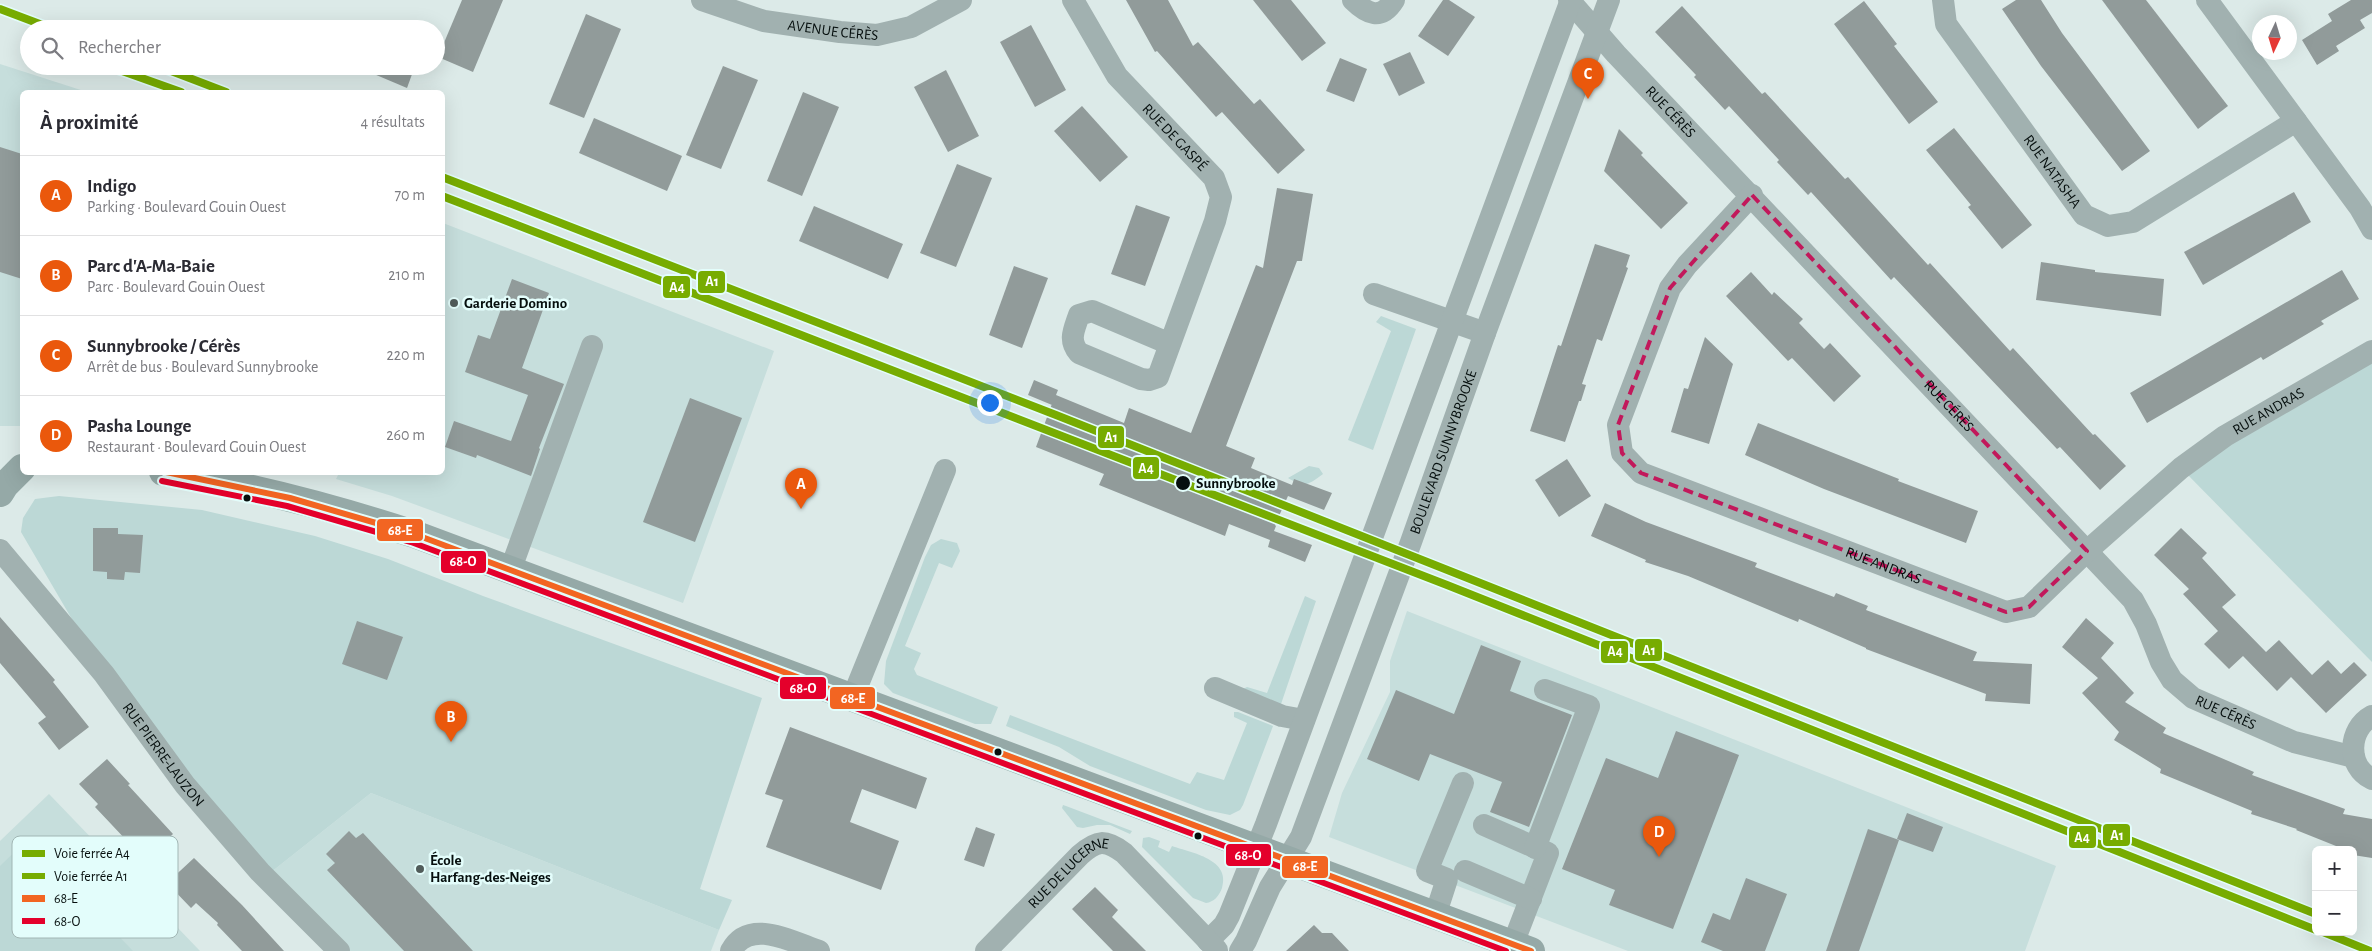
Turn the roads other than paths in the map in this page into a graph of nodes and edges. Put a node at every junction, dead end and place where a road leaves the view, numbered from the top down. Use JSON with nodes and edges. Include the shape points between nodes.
{"nodes":[{"id":1,"x":702,"y":0,"type":"edge"},
{"id":2,"x":961,"y":0,"type":"edge"},
{"id":3,"x":1073,"y":0,"type":"edge"},
{"id":4,"x":1353,"y":0,"type":"edge"},
{"id":5,"x":1394,"y":0,"type":"edge"},
{"id":6,"x":1570,"y":0,"type":"edge"},
{"id":7,"x":1609,"y":0,"type":"edge"},
{"id":8,"x":1942,"y":0,"type":"edge"},
{"id":9,"x":2207,"y":0,"type":"edge"},
{"id":10,"x":1597,"y":31,"type":"junction"},
{"id":11,"x":2296,"y":121,"type":"junction"},
{"id":12,"x":1752,"y":195,"type":"junction"},
{"id":13,"x":2372,"y":229,"type":"edge"},
{"id":14,"x":1374,"y":294,"type":"dead end"},
{"id":15,"x":1452,"y":322,"type":"junction"},
{"id":16,"x":1485,"y":333,"type":"junction"},
{"id":17,"x":1170,"y":344,"type":"dead end"},
{"id":18,"x":592,"y":346,"type":"dead end"},
{"id":19,"x":2372,"y":351,"type":"edge"},
{"id":20,"x":0,"y":459,"type":"edge"},
{"id":21,"x":20,"y":460,"type":"edge"},
{"id":22,"x":20,"y":470,"type":"edge"},
{"id":23,"x":945,"y":470,"type":"dead end"},
{"id":24,"x":199,"y":475,"type":"edge"},
{"id":25,"x":247,"y":479,"type":"edge"},
{"id":26,"x":0,"y":493,"type":"edge"},
{"id":27,"x":0,"y":550,"type":"edge"},
{"id":28,"x":2087,"y":551,"type":"junction"},
{"id":29,"x":510,"y":571,"type":"junction"},
{"id":30,"x":1215,"y":688,"type":"dead end"},
{"id":31,"x":1545,"y":690,"type":"dead end"},
{"id":32,"x":852,"y":699,"type":"junction"},
{"id":33,"x":2372,"y":716,"type":"edge"},
{"id":34,"x":1304,"y":720,"type":"junction"},
{"id":35,"x":2354,"y":757,"type":"junction"},
{"id":36,"x":2372,"y":779,"type":"edge"},
{"id":37,"x":1463,"y":783,"type":"dead end"},
{"id":38,"x":1484,"y":825,"type":"dead end"},
{"id":39,"x":1535,"y":848,"type":"junction"},
{"id":40,"x":1256,"y":849,"type":"junction"},
{"id":41,"x":1286,"y":860,"type":"junction"},
{"id":42,"x":1465,"y":871,"type":"dead end"},
{"id":43,"x":1531,"y":899,"type":"junction"},
{"id":44,"x":1435,"y":916,"type":"junction"},
{"id":45,"x":738,"y":944,"type":"edge"},
{"id":46,"x":1213,"y":946,"type":"edge"},
{"id":47,"x":1522,"y":948,"type":"edge"},
{"id":48,"x":339,"y":951,"type":"edge"},
{"id":49,"x":820,"y":951,"type":"edge"},
{"id":50,"x":986,"y":951,"type":"edge"},
{"id":51,"x":1240,"y":951,"type":"edge"}],
"edges":[{"from":1,"to":2,"type":"street","name":"AVENUE CÉRÈS","via":[[764,21],[877,35],[911,27]]},
{"from":3,"to":17,"type":"street","name":"RUE DE GASPÉ","via":[[1117,76],[1214,178],[1222,197]]},
{"from":4,"to":5,"type":"street","via":[[1364,11],[1377,14],[1389,8]]},
{"from":6,"to":10,"type":"street","name":"RUE CÉRÈS"},
{"from":6,"to":15,"type":"street"},
{"from":7,"to":10,"type":"street","name":"BOULEVARD SUNNYBROOKE"},
{"from":8,"to":11,"type":"street","name":"RUE NATASHA","via":[[1946,24],[2078,207],[2084,215],[2108,226],[2133,222]]},
{"from":9,"to":11,"type":"street"},
{"from":10,"to":12,"type":"street","name":"RUE CÉRÈS"},
{"from":10,"to":16,"type":"street","name":"BOULEVARD SUNNYBROOKE"},
{"from":11,"to":13,"type":"street"},
{"from":12,"to":28,"type":"street","name":"RUE CÉRÈS"},
{"from":12,"to":28,"type":"street","name":"RUE ANDRAS","via":[[1670,288],[1618,425],[1622,452],[1641,473],[2006,612],[2029,607]]},
{"from":14,"to":15,"type":"street"},
{"from":15,"to":16,"type":"street"},
{"from":15,"to":34,"type":"street"},
{"from":16,"to":41,"type":"street","name":"BOULEVARD SUNNYBROOKE","via":[[1301,837]]},
{"from":18,"to":29,"type":"street"},
{"from":19,"to":28,"type":"street","name":"RUE ANDRAS","via":[[2217,442],[2181,468]]},
{"from":20,"to":21,"type":"main road"},
{"from":22,"to":26,"type":"main road"},
{"from":23,"to":32,"type":"street"},
{"from":24,"to":25,"type":"main road"},
{"from":25,"to":29,"type":"main road"},
{"from":27,"to":48,"type":"street","name":"RUE PIERRE-LAUZON","via":[[104,674],[185,786],[260,872]]},
{"from":28,"to":35,"type":"street","name":"RUE CÉRÈS","via":[[2133,600],[2172,680],[2193,698],[2294,742]]},
{"from":29,"to":32,"type":"main road"},
{"from":30,"to":34,"type":"street","via":[[1282,716]]},
{"from":31,"to":39,"type":"street","via":[[1589,706]]},
{"from":32,"to":40,"type":"main road"},
{"from":33,"to":35,"type":"street","via":[[2361,724],[2355,734]]},
{"from":34,"to":40,"type":"street"},
{"from":35,"to":36,"type":"street","via":[[2359,768]]},
{"from":37,"to":44,"type":"street","via":[[1427,871],[1448,879]]},
{"from":38,"to":39,"type":"street"},
{"from":39,"to":43,"type":"street","via":[[1548,853]]},
{"from":40,"to":41,"type":"main road"},
{"from":40,"to":46,"type":"street"},
{"from":41,"to":44,"type":"main road"},
{"from":41,"to":51,"type":"street","name":"BOULEVARD SUNNYBROOKE"},
{"from":42,"to":43,"type":"street"},
{"from":43,"to":47,"type":"street"},
{"from":44,"to":47,"type":"main road"},
{"from":45,"to":49,"type":"street","via":[[760,933]]},
{"from":46,"to":50,"type":"street","name":"RUE DE LUCERNE","via":[[1124,854],[1109,844],[1096,843],[1080,854]]}]}
